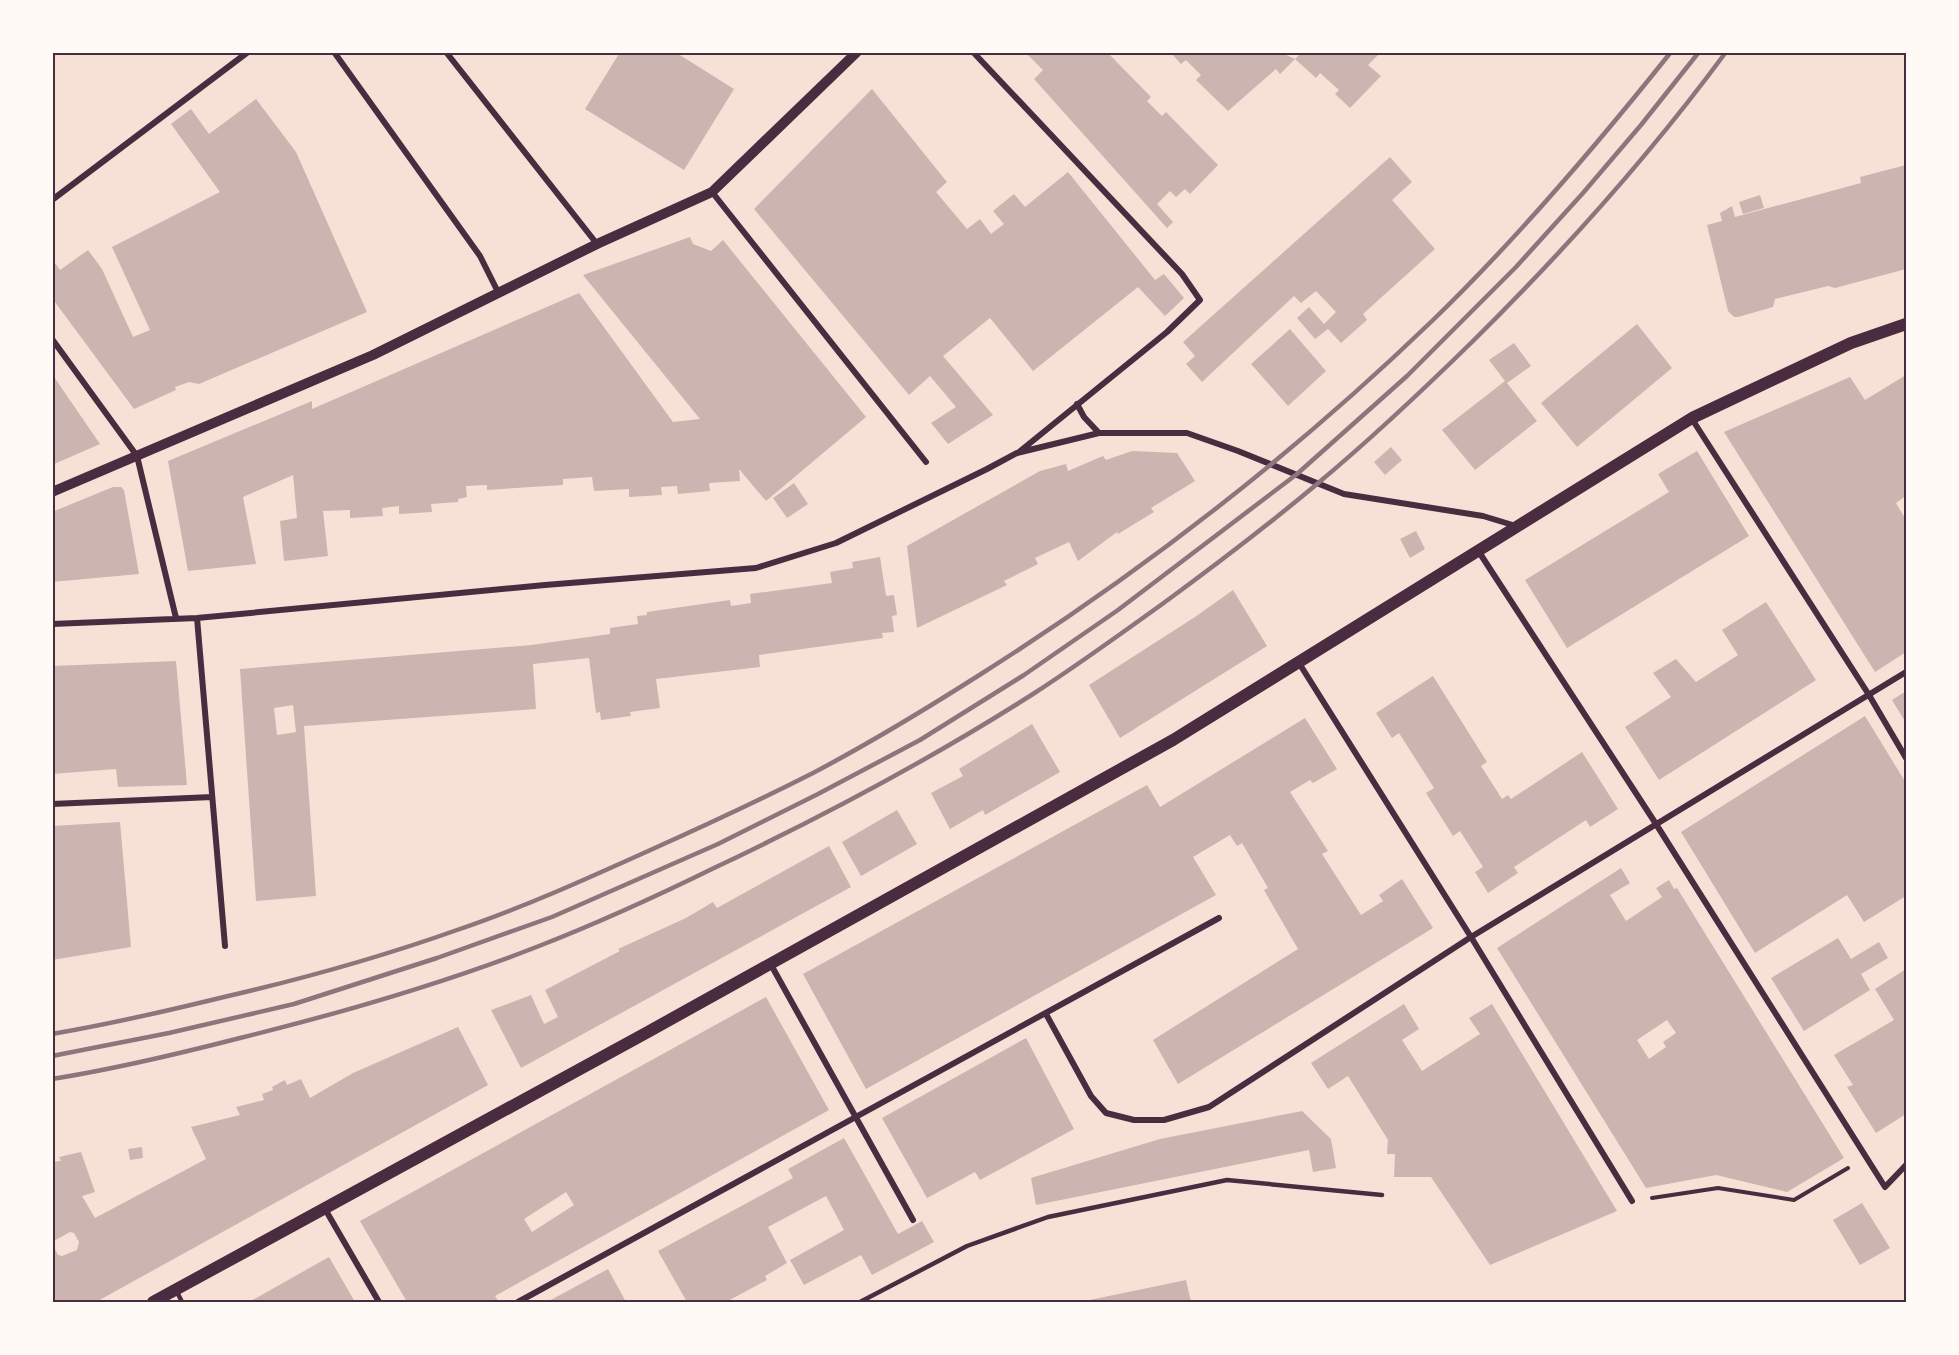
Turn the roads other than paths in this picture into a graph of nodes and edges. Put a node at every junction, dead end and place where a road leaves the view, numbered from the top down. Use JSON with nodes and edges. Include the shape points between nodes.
{"nodes":[{"id":1,"x":248,"y":52,"type":"edge"},
{"id":2,"x":334,"y":52,"type":"edge"},
{"id":3,"x":446,"y":52,"type":"edge"},
{"id":4,"x":857,"y":52,"type":"edge"},
{"id":5,"x":973,"y":52,"type":"edge"},
{"id":6,"x":712,"y":192,"type":"junction"},
{"id":7,"x":52,"y":200,"type":"edge"},
{"id":8,"x":597,"y":244,"type":"junction"},
{"id":9,"x":498,"y":292,"type":"junction"},
{"id":10,"x":1906,"y":324,"type":"edge"},
{"id":11,"x":52,"y":339,"type":"edge"},
{"id":12,"x":1077,"y":404,"type":"junction"},
{"id":13,"x":1692,"y":418,"type":"junction"},
{"id":14,"x":1099,"y":433,"type":"junction"},
{"id":15,"x":1017,"y":453,"type":"junction"},
{"id":16,"x":137,"y":456,"type":"junction"},
{"id":17,"x":926,"y":462,"type":"dead end"},
{"id":18,"x":52,"y":492,"type":"edge"},
{"id":19,"x":1518,"y":527,"type":"junction"},
{"id":20,"x":1479,"y":552,"type":"junction"},
{"id":21,"x":176,"y":618,"type":"junction"},
{"id":22,"x":197,"y":618,"type":"junction"},
{"id":23,"x":52,"y":624,"type":"edge"},
{"id":24,"x":1299,"y":663,"type":"junction"},
{"id":25,"x":1906,"y":672,"type":"edge"},
{"id":26,"x":1869,"y":695,"type":"junction"},
{"id":27,"x":1906,"y":758,"type":"edge"},
{"id":28,"x":213,"y":797,"type":"junction"},
{"id":29,"x":52,"y":804,"type":"edge"},
{"id":30,"x":1656,"y":824,"type":"junction"},
{"id":31,"x":1220,"y":918,"type":"dead end"},
{"id":32,"x":1471,"y":937,"type":"junction"},
{"id":33,"x":225,"y":946,"type":"dead end"},
{"id":34,"x":770,"y":963,"type":"junction"},
{"id":35,"x":1046,"y":1014,"type":"junction"},
{"id":36,"x":856,"y":1117,"type":"junction"},
{"id":37,"x":1906,"y":1165,"type":"edge"},
{"id":38,"x":1382,"y":1195,"type":"dead end"},
{"id":39,"x":1632,"y":1201,"type":"road end"},
{"id":40,"x":325,"y":1208,"type":"junction"},
{"id":41,"x":913,"y":1220,"type":"dead end"},
{"id":42,"x":175,"y":1290,"type":"junction"},
{"id":43,"x":153,"y":1302,"type":"edge"},
{"id":44,"x":182,"y":1302,"type":"edge"},
{"id":45,"x":379,"y":1302,"type":"edge"},
{"id":46,"x":518,"y":1302,"type":"edge"},
{"id":47,"x":860,"y":1302,"type":"edge"}],
"edges":[{"from":1,"to":7,"type":"street"},
{"from":2,"to":9,"type":"street","via":[[480,256]]},
{"from":3,"to":8,"type":"street"},
{"from":4,"to":6,"type":"street"},
{"from":5,"to":12,"type":"street","via":[[1182,274],[1200,300],[1167,332]]},
{"from":6,"to":8,"type":"street"},
{"from":6,"to":17,"type":"street"},
{"from":8,"to":9,"type":"street"},
{"from":9,"to":16,"type":"street","via":[[373,355]]},
{"from":10,"to":13,"type":"main road","via":[[1851,343]]},
{"from":11,"to":16,"type":"street"},
{"from":12,"to":14,"type":"street"},
{"from":12,"to":15,"type":"street"},
{"from":13,"to":19,"type":"main road"},
{"from":13,"to":26,"type":"street"},
{"from":14,"to":15,"type":"street"},
{"from":14,"to":19,"type":"street","via":[[1187,433],[1344,494],[1483,516]]},
{"from":15,"to":22,"type":"street","via":[[836,543],[756,568]]},
{"from":16,"to":18,"type":"street"},
{"from":16,"to":21,"type":"street"},
{"from":19,"to":20,"type":"main road"},
{"from":20,"to":24,"type":"main road"},
{"from":20,"to":30,"type":"street"},
{"from":21,"to":22,"type":"street"},
{"from":21,"to":23,"type":"street"},
{"from":22,"to":28,"type":"street"},
{"from":24,"to":32,"type":"street"},
{"from":24,"to":34,"type":"main road","via":[[1173,740]]},
{"from":25,"to":26,"type":"street"},
{"from":26,"to":27,"type":"street"},
{"from":26,"to":30,"type":"street"},
{"from":28,"to":29,"type":"street"},
{"from":28,"to":33,"type":"street"},
{"from":30,"to":32,"type":"street"},
{"from":30,"to":37,"type":"street","via":[[1885,1187]]},
{"from":31,"to":35,"type":"street"},
{"from":32,"to":35,"type":"street","via":[[1209,1107],[1164,1120],[1134,1120],[1106,1113],[1091,1096]]},
{"from":32,"to":39,"type":"street"},
{"from":34,"to":36,"type":"street"},
{"from":34,"to":40,"type":"main road"},
{"from":35,"to":36,"type":"street"},
{"from":36,"to":41,"type":"street"},
{"from":36,"to":46,"type":"street"},
{"from":38,"to":47,"type":"lane","via":[[1227,1180],[1048,1217],[967,1246]]},
{"from":40,"to":42,"type":"main road"},
{"from":40,"to":45,"type":"street"},
{"from":42,"to":43,"type":"main road"},
{"from":42,"to":44,"type":"lane"}]}
